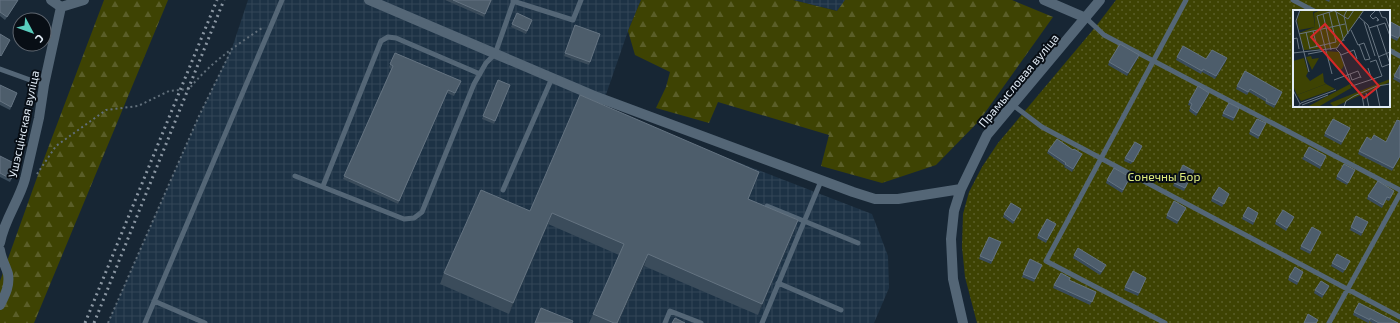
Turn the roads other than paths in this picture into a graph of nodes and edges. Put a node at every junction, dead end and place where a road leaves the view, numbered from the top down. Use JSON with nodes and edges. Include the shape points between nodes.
{"nodes":[{"id":1,"x":51,"y":0,"type":"edge"},
{"id":2,"x":84,"y":0,"type":"edge"},
{"id":3,"x":282,"y":0,"type":"edge"},
{"id":4,"x":368,"y":0,"type":"edge"},
{"id":5,"x":514,"y":0,"type":"edge"},
{"id":6,"x":581,"y":0,"type":"edge"},
{"id":7,"x":1044,"y":0,"type":"edge"},
{"id":8,"x":1100,"y":0,"type":"edge"},
{"id":9,"x":1186,"y":0,"type":"edge"},
{"id":10,"x":1293,"y":0,"type":"edge"},
{"id":11,"x":1063,"y":4,"type":"edge"},
{"id":12,"x":61,"y":7,"type":"junction"},
{"id":13,"x":1312,"y":10,"type":"edge"},
{"id":14,"x":1086,"y":18,"type":"junction"},
{"id":15,"x":1390,"y":51,"type":"edge"},
{"id":16,"x":495,"y":54,"type":"junction"},
{"id":17,"x":1400,"y":56,"type":"edge"},
{"id":18,"x":1153,"y":60,"type":"junction"},
{"id":19,"x":0,"y":69,"type":"edge"},
{"id":20,"x":480,"y":74,"type":"junction"},
{"id":21,"x":552,"y":78,"type":"junction"},
{"id":22,"x":44,"y":85,"type":"junction"},
{"id":23,"x":1013,"y":105,"type":"junction"},
{"id":24,"x":1101,"y":158,"type":"junction"},
{"id":25,"x":295,"y":176,"type":"dead end"},
{"id":26,"x":821,"y":181,"type":"junction"},
{"id":27,"x":323,"y":186,"type":"junction"},
{"id":28,"x":961,"y":189,"type":"junction"},
{"id":29,"x":503,"y":190,"type":"dead end"},
{"id":30,"x":1400,"y":190,"type":"edge"},
{"id":31,"x":1400,"y":194,"type":"edge"},
{"id":32,"x":767,"y":206,"type":"edge"},
{"id":33,"x":804,"y":221,"type":"junction"},
{"id":34,"x":0,"y":243,"type":"edge"},
{"id":35,"x":858,"y":243,"type":"dead end"},
{"id":36,"x":0,"y":250,"type":"edge"},
{"id":37,"x":1,"y":261,"type":"edge"},
{"id":38,"x":778,"y":283,"type":"junction"},
{"id":39,"x":1348,"y":289,"type":"junction"},
{"id":40,"x":154,"y":301,"type":"junction"},
{"id":41,"x":0,"y":305,"type":"edge"},
{"id":42,"x":841,"y":310,"type":"dead end"},
{"id":43,"x":1400,"y":317,"type":"edge"},
{"id":44,"x":145,"y":323,"type":"edge"},
{"id":45,"x":206,"y":323,"type":"edge"},
{"id":46,"x":665,"y":323,"type":"edge"},
{"id":47,"x":701,"y":323,"type":"edge"},
{"id":48,"x":762,"y":323,"type":"edge"},
{"id":49,"x":963,"y":323,"type":"edge"},
{"id":50,"x":1165,"y":323,"type":"edge"},
{"id":51,"x":1329,"y":323,"type":"edge"}],
"edges":[{"from":1,"to":12,"type":"street"},
{"from":2,"to":12,"type":"street"},
{"from":3,"to":40,"type":"lane"},
{"from":4,"to":16,"type":"street"},
{"from":5,"to":6,"type":"lane","via":[[573,20]]},
{"from":5,"to":16,"type":"lane"},
{"from":7,"to":11,"type":"street"},
{"from":8,"to":14,"type":"street","name":"Прамысловая вуліца"},
{"from":9,"to":18,"type":"lane"},
{"from":10,"to":13,"type":"lane"},
{"from":11,"to":14,"type":"street"},
{"from":12,"to":22,"type":"street","name":"Ушэсцінская вуліца"},
{"from":14,"to":18,"type":"lane","via":[[1104,35]]},
{"from":14,"to":23,"type":"street","name":"Прамысловая вуліца"},
{"from":15,"to":17,"type":"lane"},
{"from":16,"to":20,"type":"lane"},
{"from":16,"to":21,"type":"street"},
{"from":18,"to":24,"type":"lane"},
{"from":18,"to":30,"type":"lane"},
{"from":19,"to":22,"type":"lane"},
{"from":20,"to":27,"type":"lane","via":[[422,212],[414,218],[404,219]]},
{"from":20,"to":27,"type":"lane","via":[[396,38],[388,37],[381,41]]},
{"from":21,"to":26,"type":"street"},
{"from":21,"to":29,"type":"lane"},
{"from":22,"to":34,"type":"street","name":"Ушэсцінская вуліца","via":[[23,188],[5,224]]},
{"from":23,"to":24,"type":"lane","via":[[1042,127]]},
{"from":23,"to":28,"type":"street","name":"Прамысловая вуліца","via":[[987,136]]},
{"from":24,"to":39,"type":"lane"},
{"from":24,"to":50,"type":"lane","via":[[1046,262]]},
{"from":25,"to":27,"type":"lane"},
{"from":26,"to":28,"type":"street","via":[[875,199],[898,200]]},
{"from":26,"to":33,"type":"lane"},
{"from":28,"to":49,"type":"street","name":"Прамысловая вуліца","via":[[954,211],[951,239],[953,279]]},
{"from":31,"to":39,"type":"lane"},
{"from":32,"to":33,"type":"lane"},
{"from":33,"to":35,"type":"lane"},
{"from":33,"to":38,"type":"lane"},
{"from":36,"to":37,"type":"street"},
{"from":37,"to":41,"type":"street","via":[[8,274],[8,284]]},
{"from":38,"to":42,"type":"lane"},
{"from":38,"to":48,"type":"lane"},
{"from":39,"to":43,"type":"lane"},
{"from":39,"to":51,"type":"lane"},
{"from":40,"to":44,"type":"lane"},
{"from":40,"to":45,"type":"lane"},
{"from":46,"to":47,"type":"lane","via":[[670,311]]}]}
